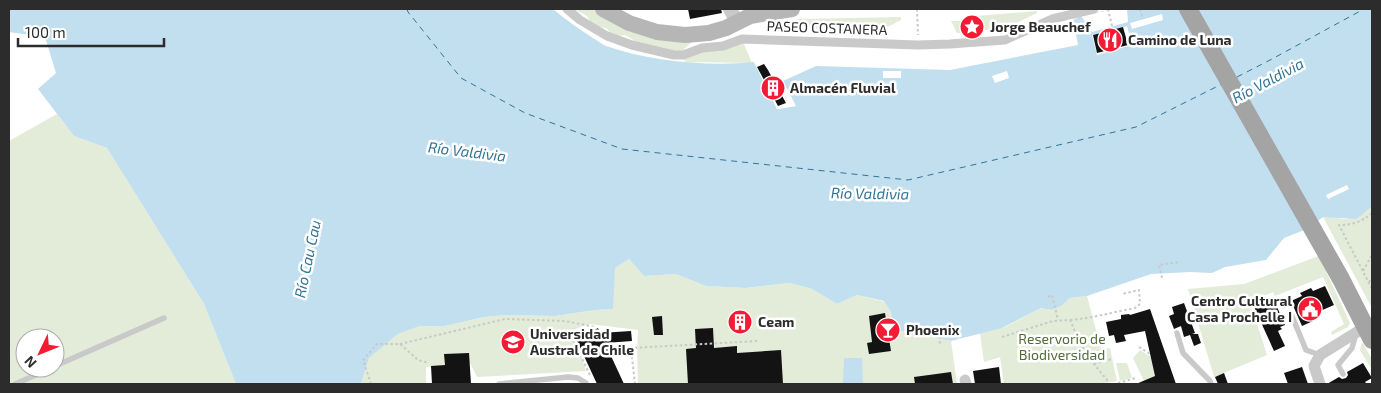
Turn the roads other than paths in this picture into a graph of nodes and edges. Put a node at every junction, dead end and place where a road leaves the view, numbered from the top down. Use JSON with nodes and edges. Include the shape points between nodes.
{"nodes":[{"id":1,"x":567,"y":9,"type":"edge"},
{"id":2,"x":603,"y":9,"type":"edge"},
{"id":3,"x":792,"y":9,"type":"edge"},
{"id":4,"x":1094,"y":9,"type":"edge"},
{"id":5,"x":1188,"y":9,"type":"edge"},
{"id":6,"x":734,"y":16,"type":"edge"},
{"id":7,"x":1292,"y":316,"type":"dead end"},
{"id":8,"x":164,"y":318,"type":"dead end"},
{"id":9,"x":1366,"y":331,"type":"edge"},
{"id":10,"x":1177,"y":333,"type":"dead end"},
{"id":11,"x":1320,"y":355,"type":"junction"},
{"id":12,"x":65,"y":362,"type":"edge"},
{"id":13,"x":1343,"y":374,"type":"dead end"},
{"id":14,"x":29,"y":378,"type":"edge"},
{"id":15,"x":586,"y":383,"type":"edge"},
{"id":16,"x":15,"y":384,"type":"edge"},
{"id":17,"x":499,"y":384,"type":"edge"},
{"id":18,"x":1211,"y":384,"type":"edge"},
{"id":19,"x":1320,"y":384,"type":"edge"}],
"edges":[{"from":1,"to":4,"type":"street","name":"PASEO COSTANERA","via":[[607,36],[674,55],[742,39],[918,45],[1005,40],[1052,19]]},
{"from":2,"to":6,"type":"main road","via":[[656,32],[685,35],[726,28]]},
{"from":3,"to":6,"type":"main road"},
{"from":5,"to":9,"type":"main road","via":[[1341,279]]},
{"from":7,"to":11,"type":"lane","via":[[1306,350]]},
{"from":8,"to":12,"type":"lane"},
{"from":9,"to":11,"type":"street"},
{"from":9,"to":13,"type":"lane","via":[[1338,365]]},
{"from":10,"to":18,"type":"lane","via":[[1184,353]]},
{"from":11,"to":19,"type":"street","via":[[1314,366]]},
{"from":14,"to":16,"type":"lane"},
{"from":15,"to":17,"type":"lane","via":[[568,377]]}]}
